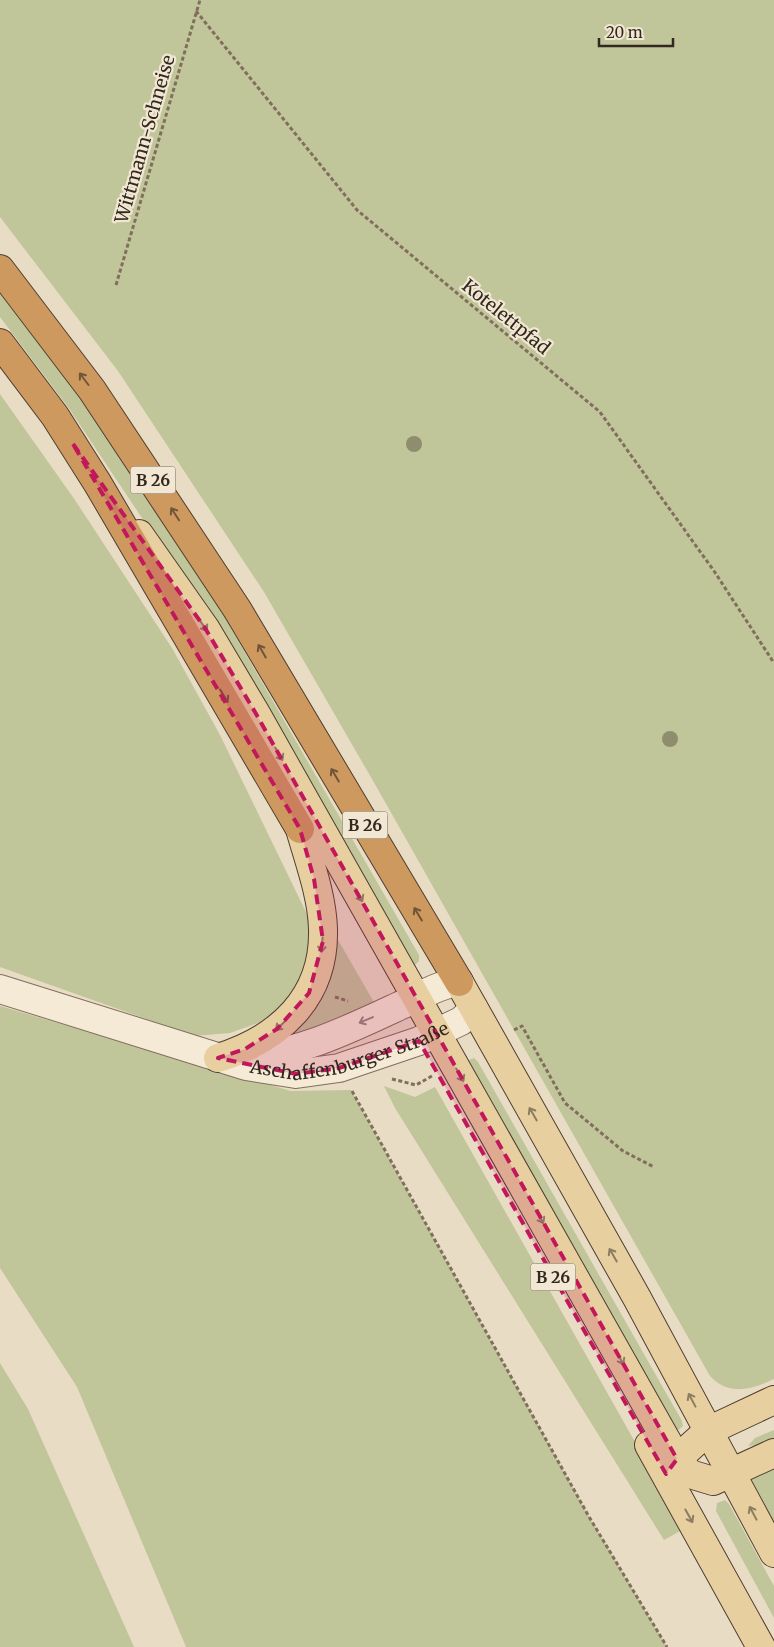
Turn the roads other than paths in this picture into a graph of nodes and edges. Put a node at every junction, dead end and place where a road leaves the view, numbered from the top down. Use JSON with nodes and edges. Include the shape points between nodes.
{"nodes":[{"id":1,"x":0,"y":269,"type":"edge"},
{"id":2,"x":0,"y":343,"type":"edge"},
{"id":3,"x":73,"y":444,"type":"junction"},
{"id":4,"x":300,"y":828,"type":"junction"},
{"id":5,"x":459,"y":982,"type":"junction"},
{"id":6,"x":0,"y":989,"type":"edge"},
{"id":7,"x":408,"y":1002,"type":"junction"},
{"id":8,"x":474,"y":1009,"type":"junction"},
{"id":9,"x":428,"y":1037,"type":"junction"},
{"id":10,"x":218,"y":1058,"type":"junction"},
{"id":11,"x":774,"y":1400,"type":"edge"},
{"id":12,"x":708,"y":1430,"type":"junction"},
{"id":13,"x":774,"y":1453,"type":"edge"},
{"id":14,"x":671,"y":1466,"type":"junction"},
{"id":15,"x":731,"y":1473,"type":"junction"},
{"id":16,"x":774,"y":1553,"type":"edge"},
{"id":17,"x":761,"y":1647,"type":"edge"}],
"edges":[{"from":5,"to":1,"type":"highway","number":"B 26","one_way":true,"via":[[237,609],[92,390]]},
{"from":2,"to":3,"type":"highway","number":"B 26"},
{"from":3,"to":4,"type":"highway","number":"B 26","one_way":true},
{"from":3,"to":7,"type":"main road","number":"B 26","one_way":true,"via":[[205,628],[255,712]]},
{"from":4,"to":7,"type":"main road","number":"B 26"},
{"from":4,"to":10,"type":"main road","one_way":true,"via":[[321,906],[322,954],[314,980],[302,1004],[277,1030],[245,1050]]},
{"from":5,"to":7,"type":"street","name":"Aschaffenburger Straße","via":[[442,984]]},
{"from":5,"to":8,"type":"main road","number":"B 26"},
{"from":6,"to":10,"type":"street","name":"Aschaffenburger Straße"},
{"from":7,"to":9,"type":"main road"},
{"from":7,"to":10,"type":"street","name":"Aschaffenburger Straße","one_way":true,"via":[[323,1039],[286,1051],[254,1057]]},
{"from":8,"to":9,"type":"street","name":"Aschaffenburger Straße","via":[[461,1021]]},
{"from":12,"to":8,"type":"main road","number":"B 26","one_way":true,"via":[[638,1298]]},
{"from":9,"to":10,"type":"street","name":"Aschaffenburger Straße","via":[[339,1068],[289,1073]]},
{"from":9,"to":14,"type":"main road","number":"B 26","one_way":true},
{"from":11,"to":12,"type":"main road"},
{"from":12,"to":14,"type":"main road"},
{"from":12,"to":15,"type":"main road","number":"B 26"},
{"from":13,"to":15,"type":"main road"},
{"from":14,"to":15,"type":"main road","via":[[712,1481]]},
{"from":14,"to":17,"type":"main road","number":"B 26","one_way":true},
{"from":16,"to":15,"type":"main road","number":"B 26","one_way":true}]}
